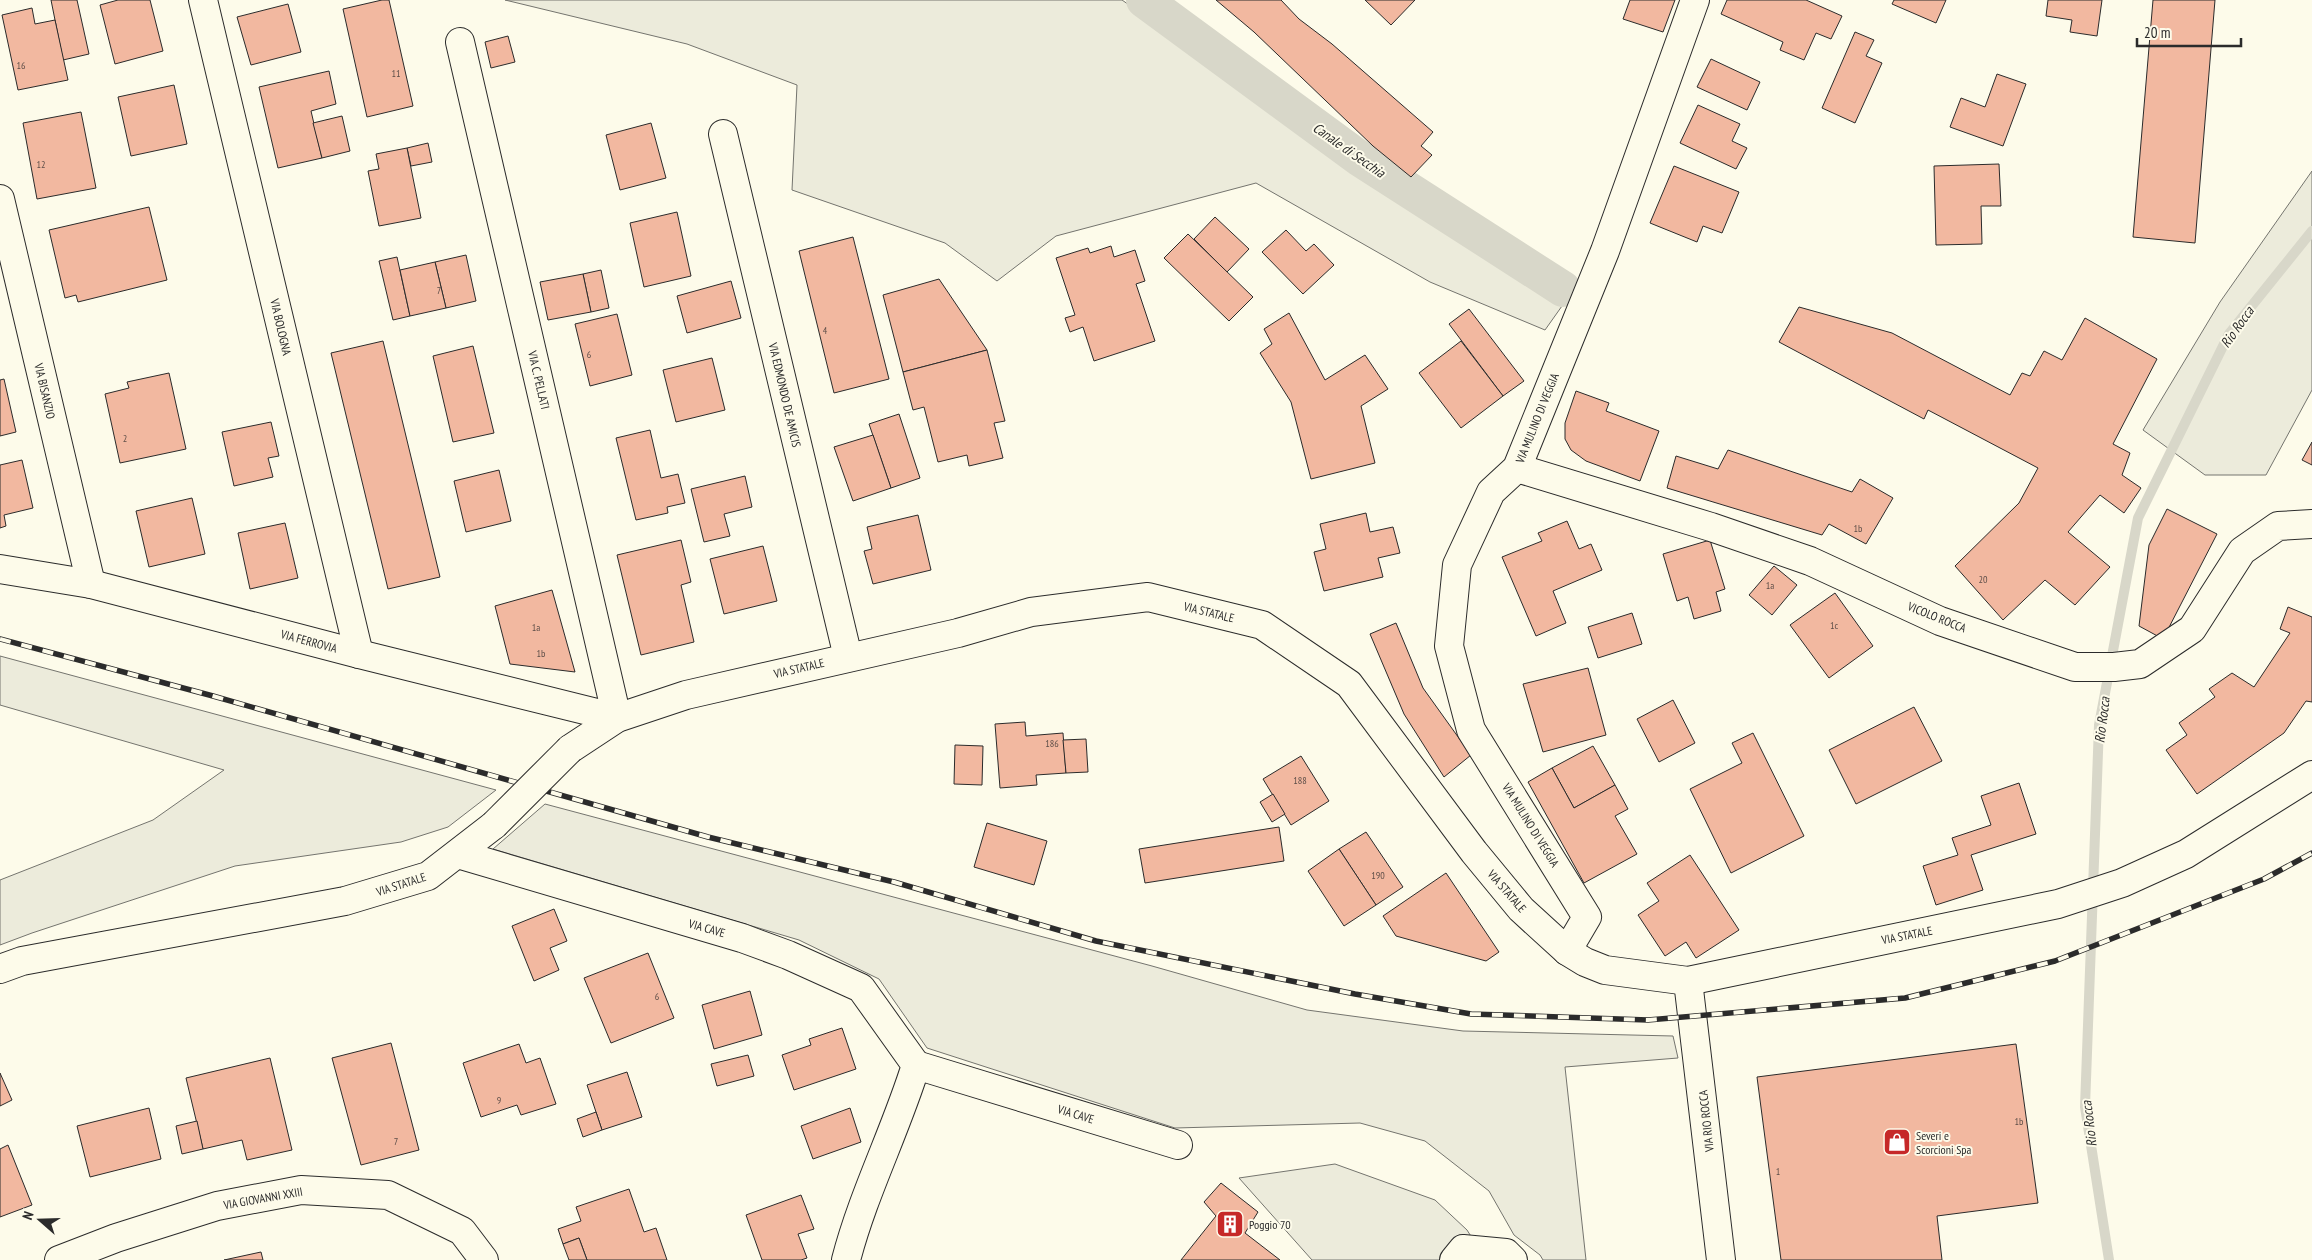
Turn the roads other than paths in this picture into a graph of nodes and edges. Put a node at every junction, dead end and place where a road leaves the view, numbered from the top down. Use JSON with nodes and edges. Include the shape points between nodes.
{"nodes":[{"id":1,"x":203,"y":0,"type":"edge"},
{"id":2,"x":1695,"y":0,"type":"edge"},
{"id":3,"x":460,"y":42,"type":"dead end"},
{"id":4,"x":723,"y":134,"type":"dead end"},
{"id":5,"x":0,"y":199,"type":"edge"},
{"id":6,"x":1517,"y":468,"type":"junction"},
{"id":7,"x":2312,"y":524,"type":"edge"},
{"id":8,"x":0,"y":569,"type":"edge"},
{"id":9,"x":91,"y":584,"type":"junction"},
{"id":10,"x":359,"y":654,"type":"junction"},
{"id":11,"x":848,"y":657,"type":"junction"},
{"id":12,"x":617,"y":718,"type":"junction"},
{"id":13,"x":2312,"y":775,"type":"edge"},
{"id":14,"x":458,"y":854,"type":"junction"},
{"id":15,"x":1567,"y":951,"type":"junction"},
{"id":16,"x":0,"y":969,"type":"edge"},
{"id":17,"x":1688,"y":981,"type":"junction"},
{"id":18,"x":916,"y":1064,"type":"junction"},
{"id":19,"x":1178,"y":1145,"type":"dead end"},
{"id":20,"x":59,"y":1260,"type":"edge"},
{"id":21,"x":484,"y":1260,"type":"edge"},
{"id":22,"x":846,"y":1260,"type":"edge"},
{"id":23,"x":1454,"y":1260,"type":"edge"},
{"id":24,"x":1513,"y":1260,"type":"edge"},
{"id":25,"x":1721,"y":1260,"type":"edge"}],
"edges":[{"from":1,"to":10,"type":"street","name":"VIA BOLOGNA"},
{"from":2,"to":6,"type":"street","name":"VIA MULINO DI VEGGIA","via":[[1605,251]]},
{"from":3,"to":12,"type":"street","name":"VIA C. PELLATI"},
{"from":4,"to":11,"type":"street","name":"VIA EDMONDO DE AMICIS"},
{"from":5,"to":9,"type":"street","name":"VIA BISANZIO"},
{"from":6,"to":7,"type":"street","name":"VICOLO ROCCA","via":[[1712,527],[1810,561],[1940,621],[2075,667],[2140,664],[2192,629],[2242,551],[2278,526]]},
{"from":6,"to":15,"type":"street","name":"VIA MULINO DI VEGGIA","via":[[1491,492],[1458,564],[1449,646],[1471,730],[1587,917]]},
{"from":8,"to":9,"type":"street","name":"VIA FERROVIA"},
{"from":9,"to":10,"type":"street","name":"VIA FERROVIA"},
{"from":10,"to":12,"type":"street","name":"VIA FERROVIA"},
{"from":11,"to":12,"type":"street","name":"VIA STATALE","via":[[686,694]]},
{"from":11,"to":15,"type":"street","name":"VIA STATALE","via":[[958,634],[1031,612],[1148,597],[1262,625],[1349,684],[1474,852],[1521,909]]},
{"from":12,"to":14,"type":"street","name":"VIA STATALE","bridge":true,"via":[[570,749],[494,825]]},
{"from":13,"to":17,"type":"street","name":"VIA STATALE","via":[[2186,854],[2122,883],[2058,904]]},
{"from":14,"to":16,"type":"street","name":"VIA STATALE","via":[[428,876],[345,901],[22,961]]},
{"from":14,"to":18,"type":"street","name":"VIA CAVE","via":[[742,938],[860,988]]},
{"from":15,"to":17,"type":"street","name":"VIA STATALE","via":[[1605,970]]},
{"from":17,"to":25,"type":"street","name":"VIA RIO ROCCA"},
{"from":18,"to":19,"type":"street","name":"VIA CAVE"},
{"from":18,"to":22,"type":"street"},
{"from":20,"to":21,"type":"street","name":"VIA GIOVANNI XXIII","via":[[217,1206],[301,1190],[388,1195],[462,1231]]},
{"from":23,"to":24,"type":"street","via":[[1463,1249],[1506,1253]]}]}
